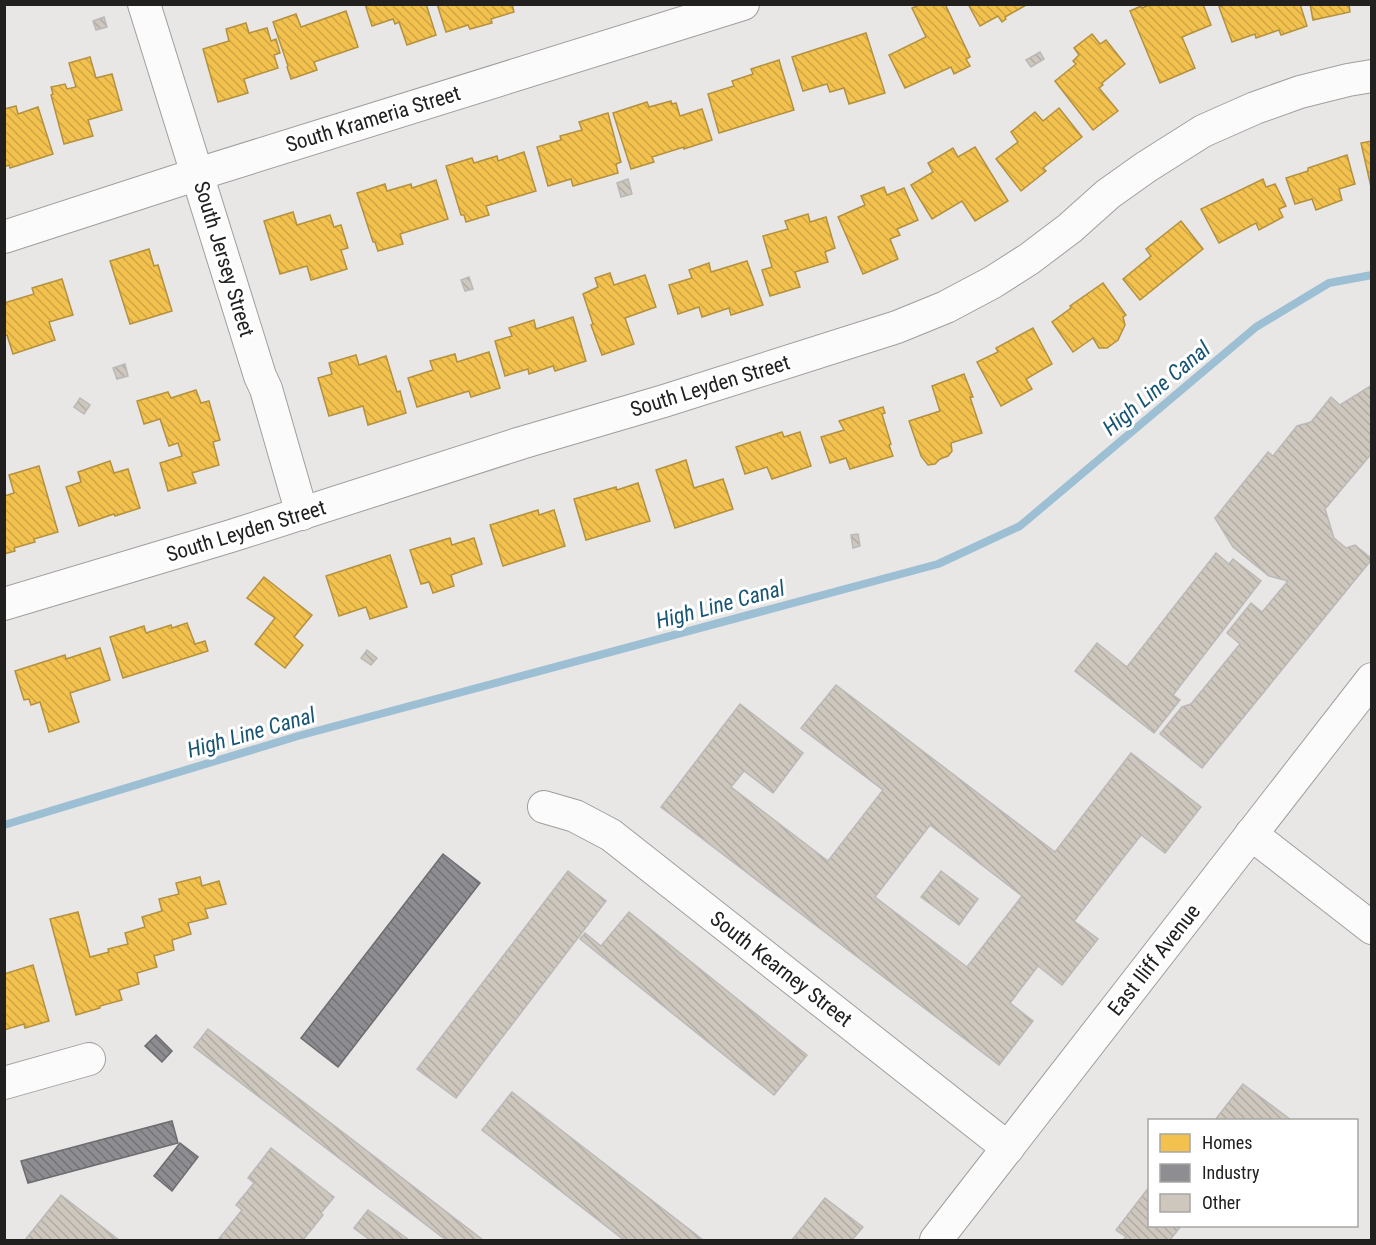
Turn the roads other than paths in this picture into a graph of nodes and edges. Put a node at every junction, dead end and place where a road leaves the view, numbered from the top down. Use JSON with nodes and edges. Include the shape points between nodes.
{"nodes":[{"id":1,"x":144,"y":4,"type":"edge"},
{"id":2,"x":742,"y":4,"type":"edge"},
{"id":3,"x":1371,"y":76,"type":"edge"},
{"id":4,"x":198,"y":174,"type":"junction"},
{"id":5,"x":4,"y":237,"type":"edge"},
{"id":6,"x":302,"y":514,"type":"junction"},
{"id":7,"x":4,"y":604,"type":"edge"},
{"id":8,"x":1371,"y":679,"type":"edge"},
{"id":9,"x":544,"y":807,"type":"dead end"},
{"id":10,"x":1251,"y":834,"type":"junction"},
{"id":11,"x":1371,"y":928,"type":"edge"},
{"id":12,"x":89,"y":1059,"type":"dead end"},
{"id":13,"x":4,"y":1083,"type":"edge"},
{"id":14,"x":1008,"y":1148,"type":"junction"},
{"id":15,"x":936,"y":1240,"type":"edge"}],
"edges":[{"from":1,"to":4,"type":"street","name":"South Jersey Street"},
{"from":2,"to":4,"type":"street","name":"South Krameria Street"},
{"from":3,"to":6,"type":"street","name":"South Leyden Street","via":[[1300,92],[1203,131],[1108,194],[1029,260],[946,307],[897,327]]},
{"from":4,"to":5,"type":"street","name":"South Krameria Street"},
{"from":4,"to":6,"type":"street","name":"South Jersey Street"},
{"from":6,"to":7,"type":"street","name":"South Leyden Street"},
{"from":8,"to":10,"type":"street","name":"East Iliff Avenue"},
{"from":9,"to":14,"type":"street","name":"South Kearney Street","via":[[575,816],[611,835]]},
{"from":10,"to":11,"type":"street"},
{"from":10,"to":14,"type":"street","name":"East Iliff Avenue"},
{"from":12,"to":13,"type":"street"},
{"from":14,"to":15,"type":"street","name":"East Iliff Avenue"}]}
